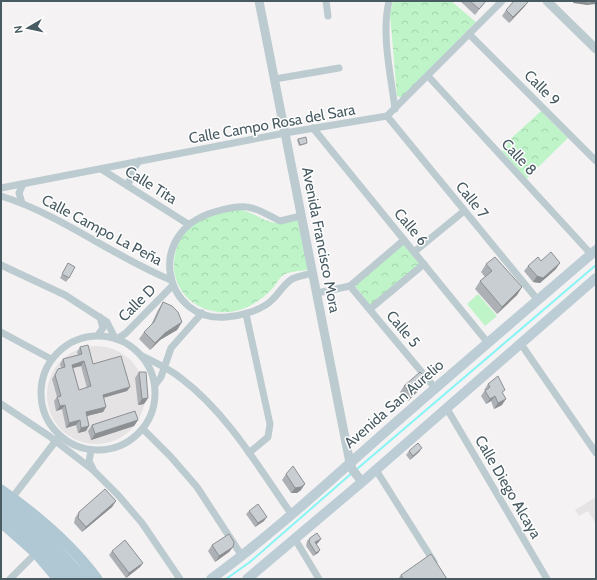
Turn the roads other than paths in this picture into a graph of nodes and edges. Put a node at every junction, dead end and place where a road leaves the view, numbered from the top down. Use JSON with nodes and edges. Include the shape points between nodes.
{"nodes":[{"id":1,"x":259,"y":1,"type":"edge"},
{"id":2,"x":326,"y":1,"type":"edge"},
{"id":3,"x":389,"y":1,"type":"edge"},
{"id":4,"x":502,"y":1,"type":"edge"},
{"id":5,"x":547,"y":1,"type":"edge"},
{"id":6,"x":328,"y":16,"type":"dead end"},
{"id":7,"x":469,"y":34,"type":"junction"},
{"id":8,"x":596,"y":49,"type":"edge"},
{"id":9,"x":339,"y":68,"type":"dead end"},
{"id":10,"x":428,"y":76,"type":"junction"},
{"id":11,"x":275,"y":79,"type":"junction"},
{"id":12,"x":395,"y":109,"type":"junction"},
{"id":13,"x":387,"y":116,"type":"junction"},
{"id":14,"x":313,"y":128,"type":"junction"},
{"id":15,"x":285,"y":133,"type":"junction"},
{"id":16,"x":596,"y":161,"type":"edge"},
{"id":17,"x":139,"y":162,"type":"junction"},
{"id":18,"x":101,"y":169,"type":"junction"},
{"id":19,"x":23,"y":184,"type":"junction"},
{"id":20,"x":128,"y":186,"type":"junction"},
{"id":21,"x":1,"y":188,"type":"edge"},
{"id":22,"x":1,"y":196,"type":"edge"},
{"id":23,"x":22,"y":203,"type":"junction"},
{"id":24,"x":464,"y":211,"type":"junction"},
{"id":25,"x":301,"y":216,"type":"junction"},
{"id":26,"x":188,"y":224,"type":"junction"},
{"id":27,"x":404,"y":240,"type":"junction"},
{"id":28,"x":414,"y":252,"type":"junction"},
{"id":29,"x":594,"y":252,"type":"edge"},
{"id":30,"x":424,"y":264,"type":"junction"},
{"id":31,"x":1,"y":265,"type":"edge"},
{"id":32,"x":313,"y":273,"type":"junction"},
{"id":33,"x":596,"y":278,"type":"edge"},
{"id":34,"x":172,"y":282,"type":"junction"},
{"id":35,"x":350,"y":286,"type":"junction"},
{"id":36,"x":317,"y":293,"type":"junction"},
{"id":37,"x":537,"y":299,"type":"junction"},
{"id":38,"x":370,"y":309,"type":"junction"},
{"id":39,"x":202,"y":313,"type":"junction"},
{"id":40,"x":246,"y":314,"type":"junction"},
{"id":41,"x":99,"y":317,"type":"junction"},
{"id":42,"x":1,"y":332,"type":"edge"},
{"id":43,"x":98,"y":335,"type":"junction"},
{"id":44,"x":116,"y":339,"type":"junction"},
{"id":45,"x":488,"y":343,"type":"junction"},
{"id":46,"x":521,"y":344,"type":"junction"},
{"id":47,"x":142,"y":356,"type":"junction"},
{"id":48,"x":51,"y":359,"type":"junction"},
{"id":49,"x":165,"y":368,"type":"junction"},
{"id":50,"x":154,"y":385,"type":"junction"},
{"id":51,"x":435,"y":388,"type":"junction"},
{"id":52,"x":1,"y":404,"type":"edge"},
{"id":53,"x":446,"y":407,"type":"junction"},
{"id":54,"x":143,"y":429,"type":"junction"},
{"id":55,"x":58,"y":439,"type":"junction"},
{"id":56,"x":91,"y":451,"type":"junction"},
{"id":57,"x":249,"y":453,"type":"junction"},
{"id":58,"x":596,"y":453,"type":"edge"},
{"id":59,"x":351,"y":466,"type":"junction"},
{"id":60,"x":93,"y":470,"type":"junction"},
{"id":61,"x":376,"y":470,"type":"junction"},
{"id":62,"x":361,"y":480,"type":"junction"},
{"id":63,"x":1,"y":490,"type":"edge"},
{"id":64,"x":6,"y":499,"type":"edge"},
{"id":65,"x":1,"y":512,"type":"edge"},
{"id":66,"x":292,"y":515,"type":"junction"},
{"id":67,"x":1,"y":522,"type":"edge"},
{"id":68,"x":294,"y":539,"type":"junction"},
{"id":69,"x":36,"y":553,"type":"junction"},
{"id":70,"x":242,"y":556,"type":"junction"},
{"id":71,"x":437,"y":566,"type":"edge"},
{"id":72,"x":10,"y":579,"type":"edge"},
{"id":73,"x":58,"y":579,"type":"edge"},
{"id":74,"x":70,"y":579,"type":"edge"},
{"id":75,"x":84,"y":579,"type":"edge"},
{"id":76,"x":97,"y":579,"type":"edge"},
{"id":77,"x":180,"y":579,"type":"edge"},
{"id":78,"x":211,"y":579,"type":"edge"},
{"id":79,"x":247,"y":579,"type":"edge"},
{"id":80,"x":319,"y":579,"type":"edge"},
{"id":81,"x":547,"y":579,"type":"edge"}],
"edges":[{"from":1,"to":11,"type":"street","name":"Avenida Francisco Mora"},
{"from":2,"to":6,"type":"street"},
{"from":3,"to":12,"type":"street","via":[[386,12],[386,36]]},
{"from":4,"to":7,"type":"street"},
{"from":5,"to":8,"type":"street"},
{"from":7,"to":10,"type":"street"},
{"from":7,"to":16,"type":"street","name":"Calle 9"},
{"from":9,"to":11,"type":"street"},
{"from":10,"to":12,"type":"street"},
{"from":10,"to":29,"type":"street","name":"Calle 8"},
{"from":11,"to":15,"type":"street","name":"Avenida Francisco Mora"},
{"from":12,"to":13,"type":"street"},
{"from":13,"to":14,"type":"street","name":"Calle Campo Rosa del Sara"},
{"from":13,"to":24,"type":"street","name":"Calle 7"},
{"from":14,"to":15,"type":"street","name":"Calle Campo Rosa del Sara"},
{"from":14,"to":27,"type":"street","name":"Calle 6"},
{"from":15,"to":17,"type":"street","name":"Calle Campo Rosa del Sara"},
{"from":15,"to":25,"type":"street","name":"Avenida Francisco Mora"},
{"from":17,"to":18,"type":"street","name":"Calle Campo Rosa del Sara"},
{"from":17,"to":20,"type":"street","via":[[132,171]]},
{"from":18,"to":19,"type":"street","name":"Calle Campo Rosa del Sara"},
{"from":18,"to":20,"type":"street","name":"Calle Tita"},
{"from":19,"to":21,"type":"street","name":"Calle Campo Rosa del Sara"},
{"from":19,"to":23,"type":"street","name":"Calle Campo La Peña","via":[[19,193]]},
{"from":20,"to":26,"type":"street","name":"Calle Tita"},
{"from":22,"to":23,"type":"street","name":"Calle Campo La Peña"},
{"from":23,"to":34,"type":"street","name":"Calle Campo La Peña"},
{"from":24,"to":28,"type":"street"},
{"from":24,"to":37,"type":"street","name":"Calle 7"},
{"from":25,"to":26,"type":"street","via":[[280,221],[255,207],[236,206],[206,214]]},
{"from":25,"to":32,"type":"street","name":"Avenida Francisco Mora"},
{"from":26,"to":34,"type":"street","via":[[178,235],[172,248],[169,263]]},
{"from":27,"to":28,"type":"street","name":"Calle 6"},
{"from":27,"to":35,"type":"street"},
{"from":28,"to":30,"type":"street","name":"Calle 6"},
{"from":29,"to":37,"type":"main road","name":"Avenida San Aurelio"},
{"from":30,"to":38,"type":"street"},
{"from":30,"to":45,"type":"street","name":"Calle 6"},
{"from":31,"to":41,"type":"street","via":[[65,295]]},
{"from":32,"to":36,"type":"street","name":"Avenida Francisco Mora"},
{"from":32,"to":40,"type":"street","via":[[294,278],[285,284],[272,300]]},
{"from":33,"to":46,"type":"main road"},
{"from":34,"to":39,"type":"street","via":[[179,296]]},
{"from":34,"to":44,"type":"street","name":"Calle D","via":[[126,333]]},
{"from":35,"to":36,"type":"street"},
{"from":35,"to":38,"type":"street","name":"Calle 5"},
{"from":36,"to":59,"type":"street","name":"Avenida Francisco Mora"},
{"from":37,"to":45,"type":"main road","name":"Avenida San Aurelio"},
{"from":38,"to":51,"type":"street","name":"Calle 5"},
{"from":39,"to":40,"type":"street","via":[[225,318]]},
{"from":39,"to":49,"type":"street","via":[[171,348]]},
{"from":40,"to":57,"type":"street","via":[[270,424],[268,437]]},
{"from":41,"to":43,"type":"street","via":[[103,328]]},
{"from":41,"to":44,"type":"street","via":[[107,322]]},
{"from":42,"to":48,"type":"street"},
{"from":43,"to":44,"type":"street"},
{"from":43,"to":48,"type":"street","via":[[80,338],[64,346]]},
{"from":44,"to":47,"type":"street","via":[[131,346]]},
{"from":45,"to":51,"type":"main road","name":"Avenida San Aurelio"},
{"from":46,"to":53,"type":"main road"},
{"from":46,"to":58,"type":"street"},
{"from":47,"to":49,"type":"street"},
{"from":47,"to":50,"type":"street","via":[[150,370]]},
{"from":48,"to":55,"type":"street","via":[[42,379],[40,391],[42,408]]},
{"from":49,"to":50,"type":"street"},
{"from":49,"to":57,"type":"street","via":[[182,378],[215,410]]},
{"from":50,"to":54,"type":"street","via":[[153,408]]},
{"from":51,"to":59,"type":"main road","name":"Avenida San Aurelio"},
{"from":52,"to":55,"type":"street"},
{"from":53,"to":61,"type":"main road"},
{"from":53,"to":81,"type":"street","name":"Calle Diego Alcaya"},
{"from":54,"to":56,"type":"street","via":[[120,447]]},
{"from":54,"to":70,"type":"street","via":[[197,486]]},
{"from":55,"to":56,"type":"street"},
{"from":55,"to":60,"type":"street"},
{"from":55,"to":64,"type":"street"},
{"from":56,"to":60,"type":"street","via":[[89,460]]},
{"from":57,"to":66,"type":"street"},
{"from":59,"to":62,"type":"street","name":"Avenida Francisco Mora"},
{"from":59,"to":66,"type":"main road","name":"Avenida San Aurelio"},
{"from":60,"to":77,"type":"street","via":[[142,523]]},
{"from":61,"to":62,"type":"main road"},
{"from":61,"to":71,"type":"street"},
{"from":62,"to":68,"type":"main road"},
{"from":63,"to":64,"type":"main road"},
{"from":64,"to":75,"type":"main road"},
{"from":64,"to":76,"type":"main road","via":[[60,538]]},
{"from":65,"to":74,"type":"main road","via":[[44,548]]},
{"from":66,"to":70,"type":"main road","name":"Avenida San Aurelio"},
{"from":67,"to":69,"type":"main road"},
{"from":68,"to":79,"type":"main road"},
{"from":68,"to":80,"type":"street"},
{"from":69,"to":72,"type":"street"},
{"from":69,"to":73,"type":"main road"},
{"from":70,"to":78,"type":"main road","name":"Avenida San Aurelio"}]}
